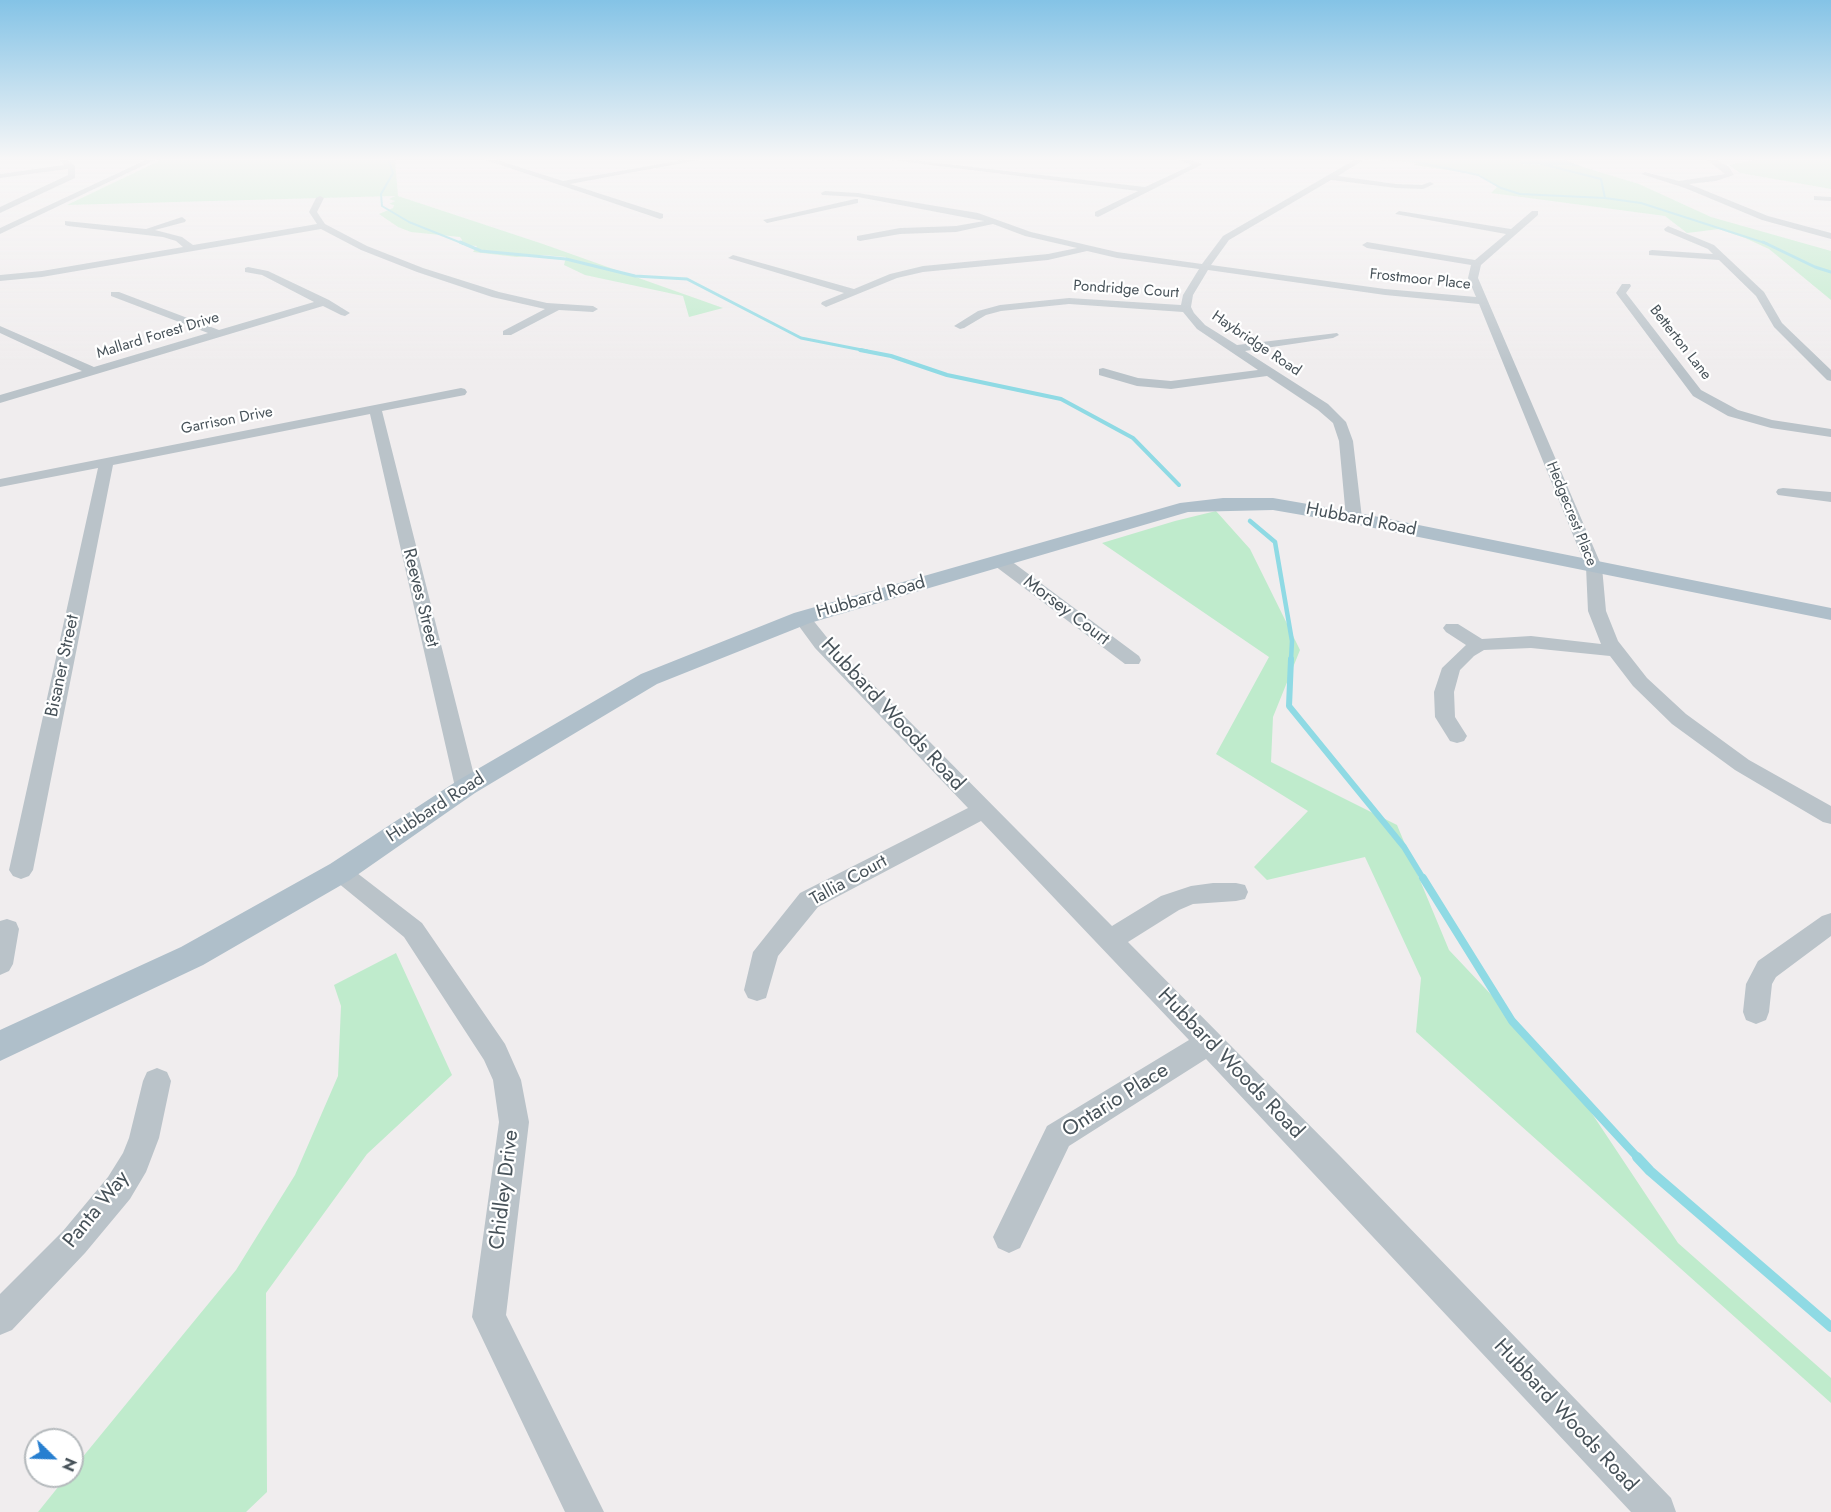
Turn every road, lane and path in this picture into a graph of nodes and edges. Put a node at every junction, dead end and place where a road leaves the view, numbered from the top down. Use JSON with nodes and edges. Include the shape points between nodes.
{"nodes":[{"id":1,"x":130,"y":230,"type":"edge"},
{"id":2,"x":149,"y":230,"type":"edge"},
{"id":3,"x":301,"y":230,"type":"edge"},
{"id":4,"x":328,"y":230,"type":"edge"},
{"id":5,"x":940,"y":230,"type":"edge"},
{"id":6,"x":1017,"y":230,"type":"edge"},
{"id":7,"x":1240,"y":230,"type":"edge"},
{"id":8,"x":1498,"y":230,"type":"edge"},
{"id":9,"x":1516,"y":230,"type":"edge"},
{"id":10,"x":1668,"y":230,"type":"dead end"},
{"id":11,"x":1808,"y":230,"type":"edge"},
{"id":12,"x":1822,"y":230,"type":"edge"},
{"id":13,"x":144,"y":231,"type":"junction"},
{"id":14,"x":1813,"y":231,"type":"junction"},
{"id":15,"x":1513,"y":232,"type":"junction"},
{"id":16,"x":1831,"y":236,"type":"edge"},
{"id":17,"x":860,"y":238,"type":"dead end"},
{"id":18,"x":1367,"y":245,"type":"dead end"},
{"id":19,"x":190,"y":248,"type":"junction"},
{"id":20,"x":1086,"y":249,"type":"junction"},
{"id":21,"x":1652,"y":253,"type":"dead end"},
{"id":22,"x":1721,"y":257,"type":"junction"},
{"id":23,"x":733,"y":258,"type":"dead end"},
{"id":24,"x":1477,"y":263,"type":"junction"},
{"id":25,"x":1206,"y":267,"type":"junction"},
{"id":26,"x":248,"y":270,"type":"dead end"},
{"id":27,"x":0,"y":278,"type":"edge"},
{"id":28,"x":1626,"y":286,"type":"dead end"},
{"id":29,"x":854,"y":292,"type":"junction"},
{"id":30,"x":115,"y":294,"type":"dead end"},
{"id":31,"x":1482,"y":301,"type":"junction"},
{"id":32,"x":324,"y":302,"type":"junction"},
{"id":33,"x":826,"y":304,"type":"dead end"},
{"id":34,"x":557,"y":307,"type":"junction"},
{"id":35,"x":593,"y":309,"type":"dead end"},
{"id":36,"x":1186,"y":309,"type":"junction"},
{"id":37,"x":345,"y":313,"type":"dead end"},
{"id":38,"x":960,"y":326,"type":"dead end"},
{"id":39,"x":0,"y":329,"type":"edge"},
{"id":40,"x":507,"y":333,"type":"dead end"},
{"id":41,"x":219,"y":334,"type":"junction"},
{"id":42,"x":1333,"y":335,"type":"dead end"},
{"id":43,"x":1234,"y":349,"type":"junction"},
{"id":44,"x":93,"y":371,"type":"junction"},
{"id":45,"x":1103,"y":372,"type":"dead end"},
{"id":46,"x":1270,"y":372,"type":"junction"},
{"id":47,"x":1831,"y":377,"type":"edge"},
{"id":48,"x":461,"y":392,"type":"dead end"},
{"id":49,"x":0,"y":399,"type":"edge"},
{"id":50,"x":375,"y":408,"type":"junction"},
{"id":51,"x":1831,"y":433,"type":"edge"},
{"id":52,"x":106,"y":462,"type":"junction"},
{"id":53,"x":0,"y":483,"type":"edge"},
{"id":54,"x":1783,"y":492,"type":"dead end"},
{"id":55,"x":1831,"y":497,"type":"edge"},
{"id":56,"x":1354,"y":518,"type":"junction"},
{"id":57,"x":1001,"y":562,"type":"junction"},
{"id":58,"x":1594,"y":567,"type":"junction"},
{"id":59,"x":1831,"y":614,"type":"edge"},
{"id":60,"x":802,"y":618,"type":"junction"},
{"id":61,"x":1452,"y":628,"type":"dead end"},
{"id":62,"x":1479,"y":645,"type":"junction"},
{"id":63,"x":1614,"y":651,"type":"junction"},
{"id":64,"x":1132,"y":660,"type":"dead end"},
{"id":65,"x":1457,"y":736,"type":"dead end"},
{"id":66,"x":466,"y":787,"type":"junction"},
{"id":67,"x":982,"y":810,"type":"junction"},
{"id":68,"x":1831,"y":816,"type":"edge"},
{"id":69,"x":21,"y":870,"type":"dead end"},
{"id":70,"x":340,"y":872,"type":"junction"},
{"id":71,"x":1236,"y":892,"type":"dead end"},
{"id":72,"x":1831,"y":923,"type":"edge"},
{"id":73,"x":7,"y":929,"type":"dead end"},
{"id":74,"x":1110,"y":940,"type":"junction"},
{"id":75,"x":0,"y":964,"type":"edge"},
{"id":76,"x":757,"y":990,"type":"dead end"},
{"id":77,"x":1756,"y":1012,"type":"dead end"},
{"id":78,"x":1208,"y":1043,"type":"junction"},
{"id":79,"x":0,"y":1046,"type":"edge"},
{"id":80,"x":157,"y":1081,"type":"dead end"},
{"id":81,"x":1009,"y":1237,"type":"dead end"},
{"id":82,"x":0,"y":1318,"type":"edge"},
{"id":83,"x":585,"y":1512,"type":"edge"},
{"id":84,"x":1657,"y":1512,"type":"edge"}],
"edges":[{"from":1,"to":13,"type":"street"},
{"from":2,"to":13,"type":"street"},
{"from":3,"to":19,"type":"street"},
{"from":4,"to":34,"type":"street","via":[[420,270],[496,295]]},
{"from":5,"to":17,"type":"street"},
{"from":6,"to":20,"type":"street","name":"Frostmoor Place"},
{"from":7,"to":25,"type":"street","name":"Haybridge Road","via":[[1219,245]]},
{"from":8,"to":15,"type":"street"},
{"from":9,"to":15,"type":"street"},
{"from":10,"to":22,"type":"street","via":[[1705,244]]},
{"from":11,"to":14,"type":"street"},
{"from":12,"to":14,"type":"street"},
{"from":13,"to":19,"type":"street","via":[[174,237]]},
{"from":14,"to":16,"type":"street"},
{"from":15,"to":24,"type":"street"},
{"from":18,"to":24,"type":"street"},
{"from":19,"to":27,"type":"street"},
{"from":20,"to":25,"type":"street","name":"Frostmoor Place"},
{"from":20,"to":29,"type":"street","via":[[1048,257],[922,269]]},
{"from":21,"to":22,"type":"street"},
{"from":22,"to":47,"type":"street","via":[[1760,294],[1778,325]]},
{"from":23,"to":29,"type":"street"},
{"from":24,"to":31,"type":"street","name":"Hedgecrest Place","via":[[1473,278]]},
{"from":25,"to":31,"type":"street","name":"Frostmoor Place"},
{"from":25,"to":36,"type":"street","name":"Haybridge Road","via":[[1188,295]]},
{"from":26,"to":32,"type":"street","via":[[265,273]]},
{"from":28,"to":51,"type":"street","name":"Betterton Lane","via":[[1621,293],[1697,393],[1733,413],[1771,424]]},
{"from":29,"to":33,"type":"street"},
{"from":30,"to":41,"type":"street"},
{"from":31,"to":58,"type":"street","name":"Hedgecrest Place"},
{"from":32,"to":37,"type":"street"},
{"from":32,"to":41,"type":"street","name":"Mallard Forest Drive"},
{"from":34,"to":35,"type":"street"},
{"from":34,"to":40,"type":"street"},
{"from":36,"to":38,"type":"street","name":"Pondridge Court","via":[[1057,301],[1000,308]]},
{"from":36,"to":43,"type":"street","name":"Haybridge Road","via":[[1194,320]]},
{"from":39,"to":44,"type":"street"},
{"from":41,"to":44,"type":"street","name":"Mallard Forest Drive"},
{"from":42,"to":43,"type":"street"},
{"from":43,"to":46,"type":"street","name":"Haybridge Road"},
{"from":44,"to":49,"type":"street","name":"Mallard Forest Drive"},
{"from":45,"to":46,"type":"street","via":[[1137,382],[1171,385]]},
{"from":46,"to":56,"type":"street","name":"Haybridge Road","via":[[1328,410],[1343,430]]},
{"from":48,"to":50,"type":"street","name":"Garrison Drive"},
{"from":50,"to":52,"type":"street","name":"Garrison Drive"},
{"from":50,"to":66,"type":"street","name":"Reeves Street"},
{"from":52,"to":53,"type":"street","name":"Garrison Drive"},
{"from":52,"to":69,"type":"street","name":"Bisaner Street"},
{"from":54,"to":55,"type":"street"},
{"from":56,"to":57,"type":"main road","name":"Hubbard Road","via":[[1273,504],[1195,506]]},
{"from":56,"to":58,"type":"main road","name":"Hubbard Road"},
{"from":57,"to":60,"type":"main road","name":"Hubbard Road"},
{"from":57,"to":64,"type":"street","name":"Morsey Court"},
{"from":58,"to":59,"type":"main road","name":"Hubbard Road"},
{"from":58,"to":63,"type":"street","name":"Hedgecrest Place","via":[[1597,611]]},
{"from":60,"to":66,"type":"main road","name":"Hubbard Road","via":[[649,679]]},
{"from":60,"to":67,"type":"street","name":"Hubbard Woods Road","via":[[822,644]]},
{"from":61,"to":62,"type":"street"},
{"from":62,"to":63,"type":"street","via":[[1531,642]]},
{"from":62,"to":65,"type":"street","via":[[1451,668],[1446,679],[1445,717]]},
{"from":63,"to":68,"type":"street","name":"Hedgecrest Place","via":[[1679,719],[1742,765]]},
{"from":66,"to":70,"type":"main road","name":"Hubbard Road"},
{"from":67,"to":74,"type":"street","name":"Hubbard Woods Road"},
{"from":67,"to":76,"type":"street","name":"Tallia Court","via":[[809,900],[766,952]]},
{"from":70,"to":79,"type":"main road","name":"Hubbard Road","via":[[192,956]]},
{"from":70,"to":83,"type":"street","name":"Chidley Drive","via":[[413,930],[495,1053],[507,1080],[514,1122],[489,1317]]},
{"from":71,"to":74,"type":"street","via":[[1181,899]]},
{"from":72,"to":77,"type":"street","via":[[1767,969],[1760,984]]},
{"from":73,"to":75,"type":"street"},
{"from":74,"to":78,"type":"street","name":"Hubbard Woods Road"},
{"from":78,"to":81,"type":"street","name":"Ontario Place","via":[[1058,1136]]},
{"from":78,"to":84,"type":"street","name":"Hubbard Woods Road"},
{"from":80,"to":82,"type":"street","name":"Panta Way","via":[[144,1138],[119,1188],[74,1242]]}]}
